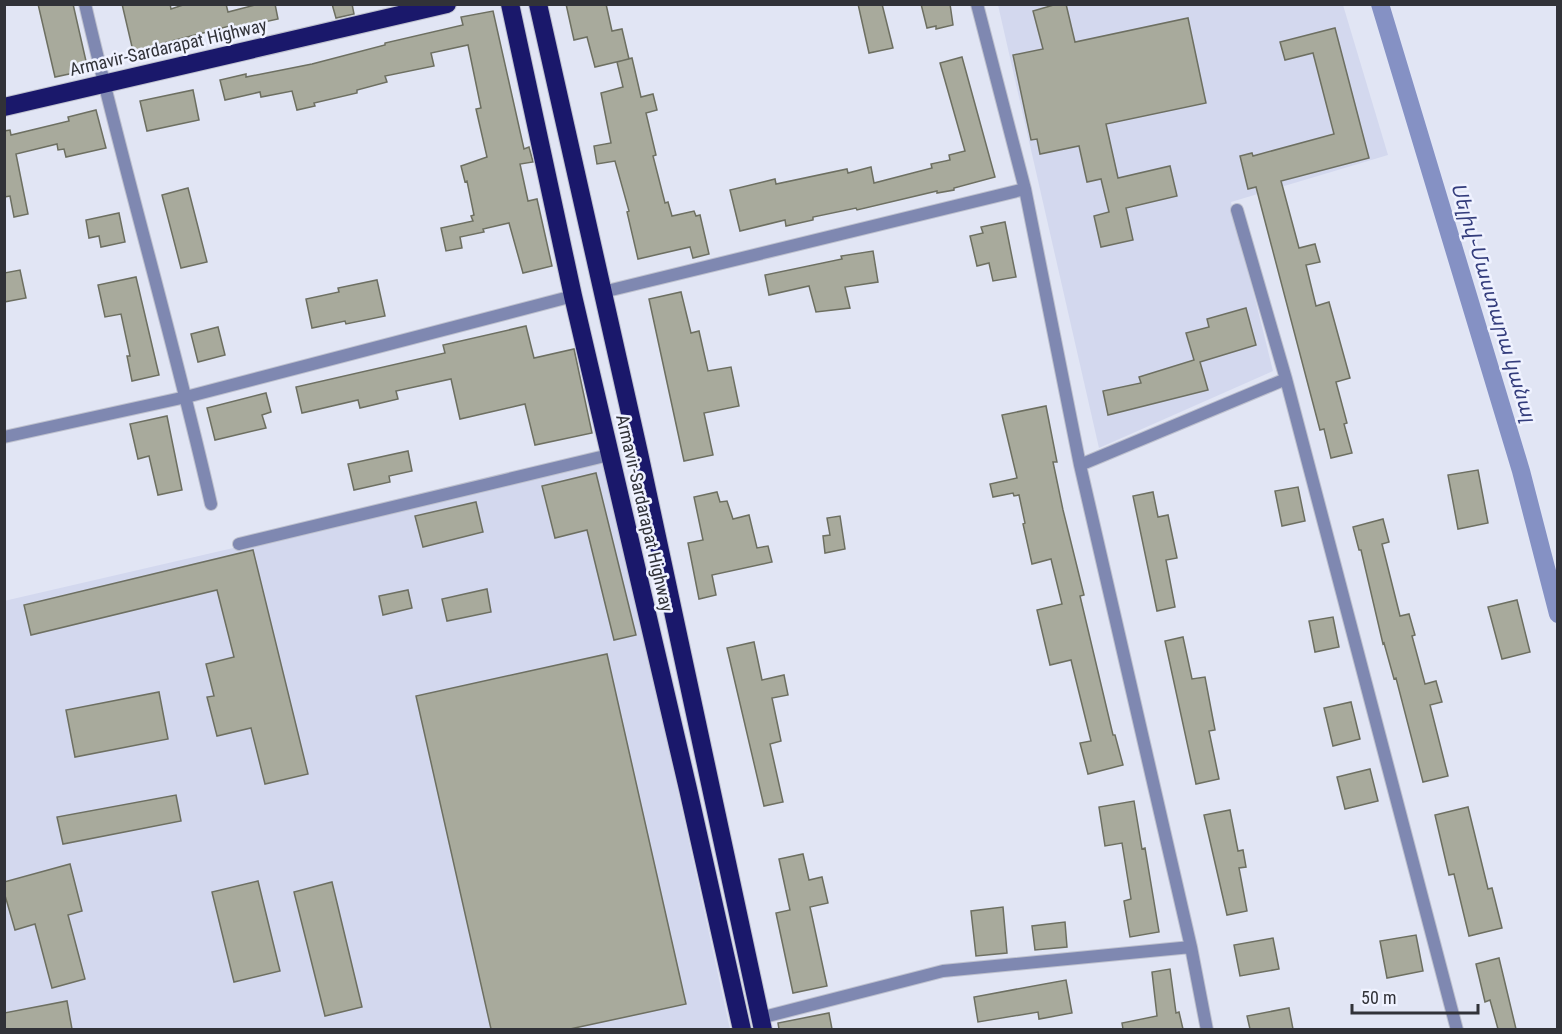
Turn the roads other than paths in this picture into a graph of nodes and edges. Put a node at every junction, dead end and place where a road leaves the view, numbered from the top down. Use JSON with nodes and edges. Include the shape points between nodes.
{"nodes":[{"id":1,"x":86,"y":4,"type":"edge"},
{"id":2,"x":447,"y":4,"type":"edge"},
{"id":3,"x":510,"y":4,"type":"edge"},
{"id":4,"x":538,"y":4,"type":"edge"},
{"id":5,"x":977,"y":4,"type":"edge"},
{"id":6,"x":104,"y":83,"type":"junction"},
{"id":7,"x":4,"y":107,"type":"edge"},
{"id":8,"x":1025,"y":189,"type":"junction"},
{"id":9,"x":1237,"y":210,"type":"dead end"},
{"id":10,"x":603,"y":292,"type":"junction"},
{"id":11,"x":573,"y":296,"type":"junction"},
{"id":12,"x":1286,"y":379,"type":"junction"},
{"id":13,"x":186,"y":397,"type":"junction"},
{"id":14,"x":4,"y":437,"type":"edge"},
{"id":15,"x":609,"y":455,"type":"junction"},
{"id":16,"x":1080,"y":465,"type":"junction"},
{"id":17,"x":211,"y":504,"type":"dead end"},
{"id":18,"x":239,"y":544,"type":"dead end"},
{"id":19,"x":709,"y":785,"type":"junction"},
{"id":20,"x":688,"y":789,"type":"junction"},
{"id":21,"x":1191,"y":947,"type":"junction"},
{"id":22,"x":762,"y":1024,"type":"edge"},
{"id":23,"x":742,"y":1029,"type":"edge"},
{"id":24,"x":1207,"y":1029,"type":"edge"},
{"id":25,"x":1457,"y":1029,"type":"edge"}],
"edges":[{"from":1,"to":6,"type":"street"},
{"from":2,"to":6,"type":"highway","name":"Armavir-Sardarapat Highway"},
{"from":3,"to":11,"type":"highway","name":"Armavir-Sardarapat Highway"},
{"from":4,"to":10,"type":"highway","name":"Armavir-Sardarapat Highway"},
{"from":5,"to":8,"type":"street"},
{"from":6,"to":7,"type":"highway","name":"Armavir-Sardarapat Highway"},
{"from":6,"to":13,"type":"street"},
{"from":8,"to":10,"type":"street"},
{"from":8,"to":16,"type":"street"},
{"from":9,"to":12,"type":"street"},
{"from":10,"to":19,"type":"highway","name":"Armavir-Sardarapat Highway"},
{"from":11,"to":13,"type":"street"},
{"from":11,"to":15,"type":"highway","name":"Armavir-Sardarapat Highway"},
{"from":12,"to":16,"type":"street"},
{"from":12,"to":25,"type":"street"},
{"from":13,"to":14,"type":"street"},
{"from":13,"to":17,"type":"street"},
{"from":15,"to":18,"type":"street"},
{"from":15,"to":20,"type":"highway","name":"Armavir-Sardarapat Highway"},
{"from":16,"to":21,"type":"street"},
{"from":19,"to":20,"type":"highway"},
{"from":19,"to":22,"type":"highway","name":"Armavir-Sardarapat Highway"},
{"from":20,"to":23,"type":"highway","name":"Armavir-Sardarapat Highway"},
{"from":21,"to":22,"type":"street","via":[[943,971]]},
{"from":21,"to":24,"type":"street"}]}
